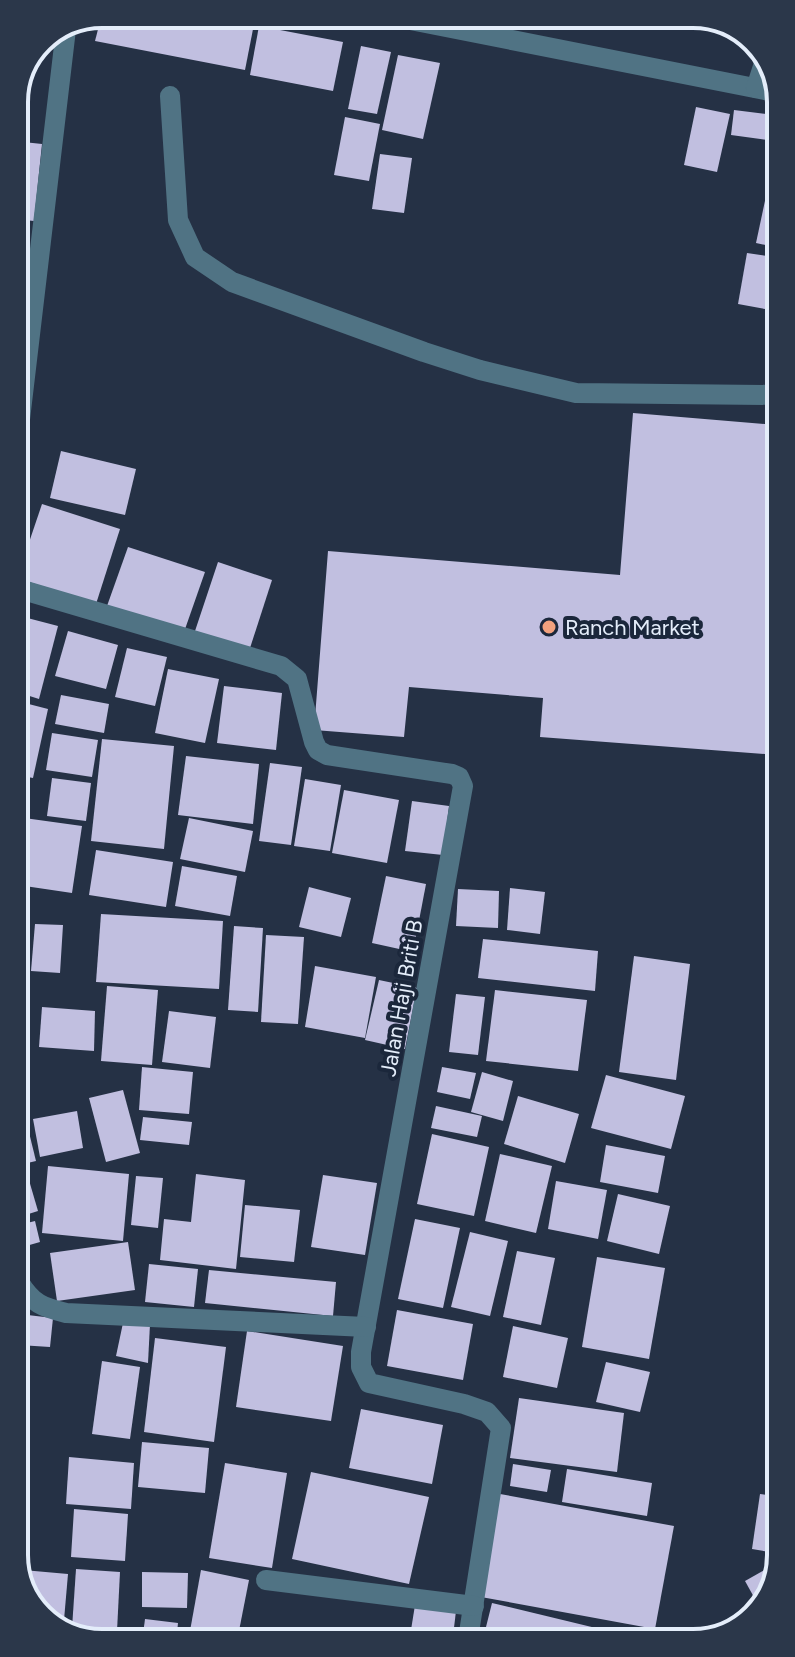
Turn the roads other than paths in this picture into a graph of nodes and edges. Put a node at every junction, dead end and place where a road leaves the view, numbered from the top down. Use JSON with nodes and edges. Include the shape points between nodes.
{"nodes":[{"id":1,"x":451,"y":28,"type":"edge"},
{"id":2,"x":65,"y":38,"type":"edge"},
{"id":3,"x":765,"y":90,"type":"edge"},
{"id":4,"x":170,"y":96,"type":"dead end"},
{"id":5,"x":28,"y":351,"type":"edge"},
{"id":6,"x":767,"y":395,"type":"edge"},
{"id":7,"x":28,"y":592,"type":"edge"},
{"id":8,"x":28,"y":1296,"type":"edge"},
{"id":9,"x":366,"y":1327,"type":"junction"},
{"id":10,"x":266,"y":1580,"type":"dead end"},
{"id":11,"x":474,"y":1606,"type":"junction"},
{"id":12,"x":470,"y":1629,"type":"edge"}],
"edges":[{"from":1,"to":3,"type":"street"},
{"from":2,"to":5,"type":"street"},
{"from":4,"to":6,"type":"street","via":[[178,220],[195,257],[232,282],[466,365],[576,393]]},
{"from":7,"to":9,"type":"street","name":"Jalan Haji Briti B","via":[[281,666],[297,679],[314,742],[327,755],[459,777],[463,786]]},
{"from":8,"to":9,"type":"street","via":[[44,1308],[66,1313]]},
{"from":9,"to":11,"type":"street","name":"Jalan Haji Briti B","via":[[361,1367],[369,1383],[464,1404],[487,1412],[501,1428]]},
{"from":10,"to":11,"type":"street"},
{"from":11,"to":12,"type":"street","name":"Jalan Haji Briti B"}]}
